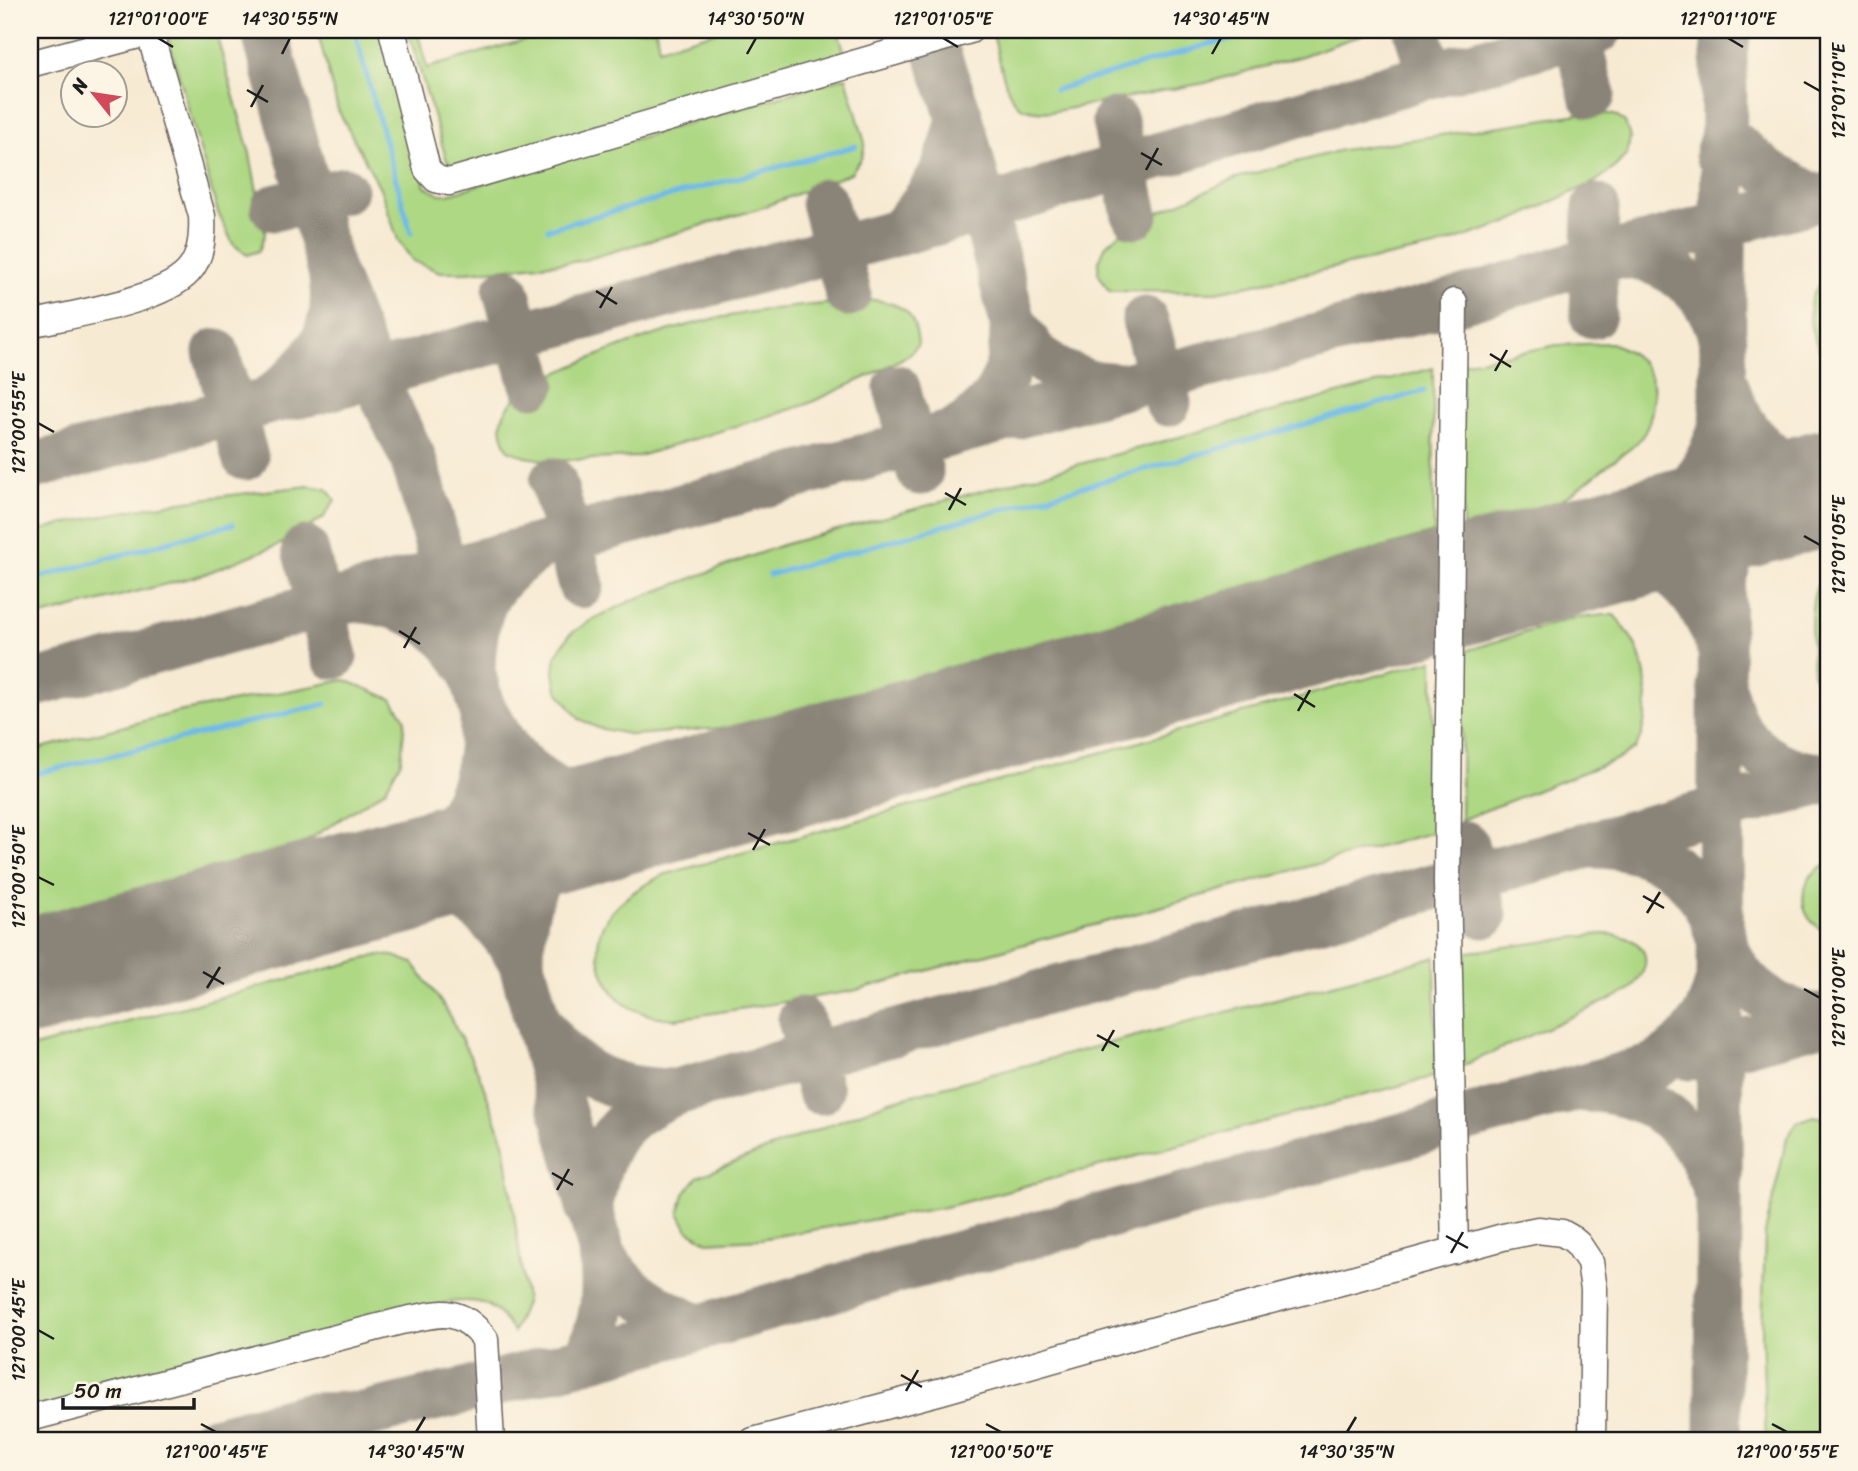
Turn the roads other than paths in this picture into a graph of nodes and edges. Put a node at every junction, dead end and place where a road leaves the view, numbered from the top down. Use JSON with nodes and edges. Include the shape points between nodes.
{"nodes":[{"id":1,"x":392,"y":30,"type":"edge"},
{"id":2,"x":970,"y":30,"type":"edge"},
{"id":3,"x":149,"y":31,"type":"edge"},
{"id":4,"x":30,"y":64,"type":"edge"},
{"id":5,"x":1454,"y":302,"type":"dead end"},
{"id":6,"x":30,"y":324,"type":"edge"},
{"id":7,"x":1455,"y":1251,"type":"junction"},
{"id":8,"x":30,"y":1419,"type":"edge"},
{"id":9,"x":491,"y":1441,"type":"edge"},
{"id":10,"x":753,"y":1441,"type":"edge"},
{"id":11,"x":1592,"y":1441,"type":"edge"}],
"edges":[{"from":1,"to":2,"type":"lane","via":[[427,169],[436,179],[449,182]]},
{"from":3,"to":4,"type":"lane"},
{"from":3,"to":6,"type":"lane","via":[[202,216],[204,241],[189,272],[166,289]]},
{"from":5,"to":7,"type":"lane","via":[[1447,883]]},
{"from":7,"to":10,"type":"lane"},
{"from":7,"to":11,"type":"lane","via":[[1538,1230],[1562,1233],[1578,1244],[1590,1262],[1594,1289]]},
{"from":8,"to":9,"type":"lane","via":[[401,1321],[453,1314],[476,1327],[485,1339]]}]}
